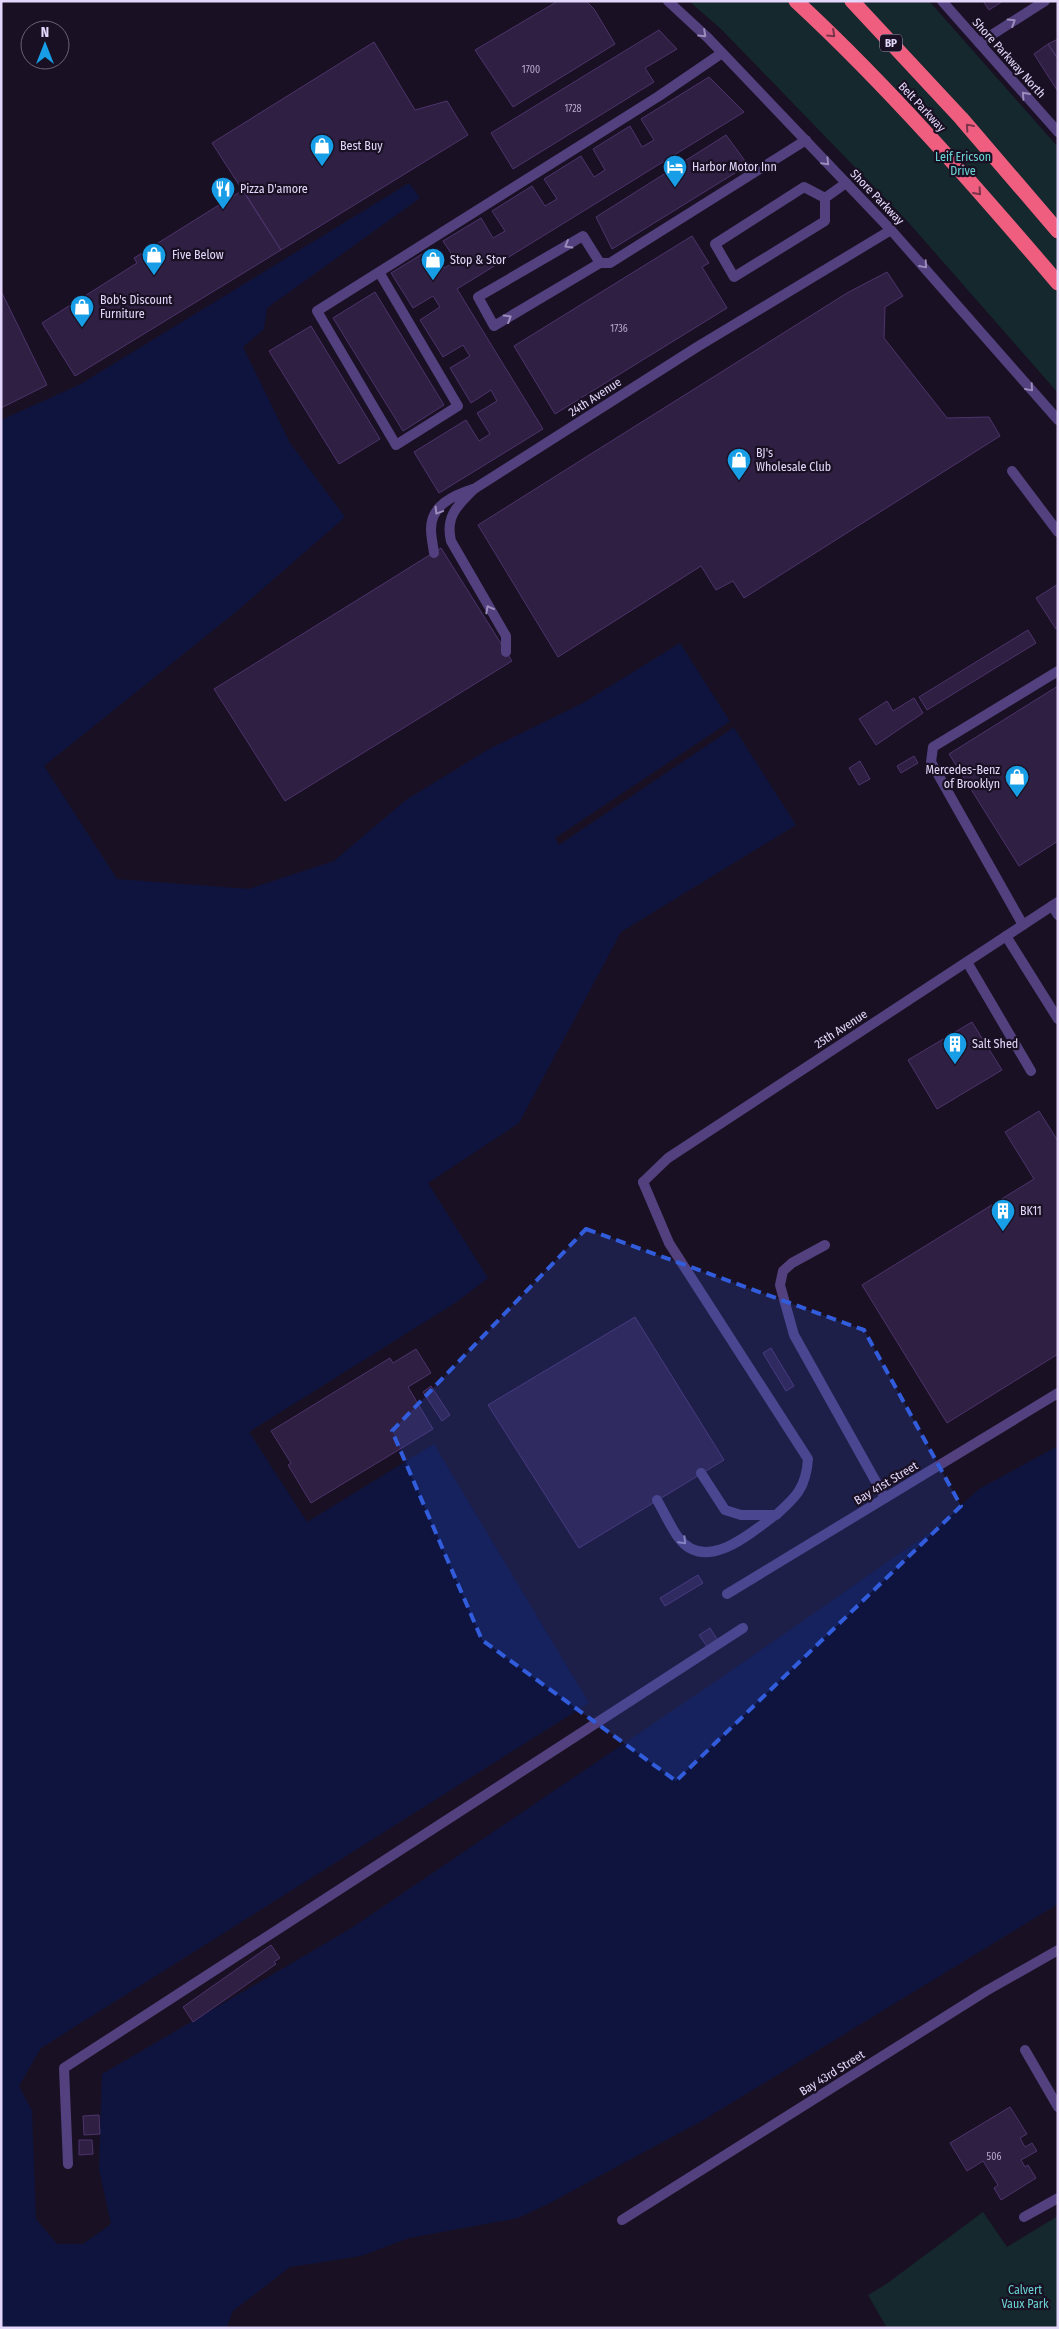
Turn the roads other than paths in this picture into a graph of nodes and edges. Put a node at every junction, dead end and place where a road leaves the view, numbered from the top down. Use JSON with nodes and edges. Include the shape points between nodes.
{"nodes":[{"id":1,"x":668,"y":1,"type":"edge"},
{"id":2,"x":796,"y":1,"type":"edge"},
{"id":3,"x":852,"y":1,"type":"edge"},
{"id":4,"x":942,"y":1,"type":"edge"},
{"id":5,"x":1045,"y":1,"type":"edge"},
{"id":6,"x":979,"y":43,"type":"junction"},
{"id":7,"x":722,"y":53,"type":"junction"},
{"id":8,"x":1058,"y":132,"type":"edge"},
{"id":9,"x":806,"y":140,"type":"junction"},
{"id":10,"x":846,"y":183,"type":"junction"},
{"id":11,"x":825,"y":198,"type":"junction"},
{"id":12,"x":891,"y":230,"type":"junction"},
{"id":13,"x":1058,"y":231,"type":"edge"},
{"id":14,"x":600,"y":263,"type":"junction"},
{"id":15,"x":379,"y":272,"type":"junction"},
{"id":16,"x":1058,"y":283,"type":"edge"},
{"id":17,"x":1058,"y":420,"type":"edge"},
{"id":18,"x":1012,"y":471,"type":"dead end"},
{"id":19,"x":474,"y":489,"type":"junction"},
{"id":20,"x":1058,"y":532,"type":"edge"},
{"id":21,"x":434,"y":553,"type":"dead end"},
{"id":22,"x":506,"y":652,"type":"dead end"},
{"id":23,"x":1058,"y":671,"type":"edge"},
{"id":24,"x":1056,"y":908,"type":"edge"},
{"id":25,"x":1023,"y":925,"type":"junction"},
{"id":26,"x":1006,"y":936,"type":"junction"},
{"id":27,"x":967,"y":962,"type":"junction"},
{"id":28,"x":1058,"y":1019,"type":"edge"},
{"id":29,"x":1031,"y":1071,"type":"dead end"},
{"id":30,"x":825,"y":1245,"type":"dead end"},
{"id":31,"x":1058,"y":1393,"type":"edge"},
{"id":32,"x":701,"y":1473,"type":"dead end"},
{"id":33,"x":885,"y":1498,"type":"junction"},
{"id":34,"x":657,"y":1500,"type":"dead end"},
{"id":35,"x":776,"y":1515,"type":"junction"},
{"id":36,"x":727,"y":1594,"type":"dead end"},
{"id":37,"x":743,"y":1628,"type":"dead end"},
{"id":38,"x":1058,"y":1950,"type":"edge"},
{"id":39,"x":1025,"y":2050,"type":"dead end"},
{"id":40,"x":1058,"y":2107,"type":"edge"},
{"id":41,"x":68,"y":2164,"type":"dead end"},
{"id":42,"x":1058,"y":2198,"type":"edge"},
{"id":43,"x":1024,"y":2217,"type":"dead end"},
{"id":44,"x":622,"y":2220,"type":"dead end"}],
"edges":[{"from":1,"to":7,"type":"street","name":"Shore Parkway","one_way":true},
{"from":2,"to":16,"type":"highway","name":"Belt Parkway","one_way":true,"via":[[858,59]]},
{"from":13,"to":3,"type":"highway","name":"Belt Parkway","number":"BP","one_way":true,"via":[[961,118]]},
{"from":4,"to":6,"type":"street","name":"Shore Parkway North"},
{"from":6,"to":5,"type":"street","one_way":true},
{"from":8,"to":6,"type":"street","name":"Shore Parkway North","one_way":true},
{"from":7,"to":9,"type":"street","name":"Shore Parkway"},
{"from":7,"to":15,"type":"street"},
{"from":9,"to":10,"type":"street","name":"Shore Parkway","one_way":true},
{"from":9,"to":14,"type":"street","via":[[610,263]]},
{"from":10,"to":11,"type":"street"},
{"from":10,"to":12,"type":"street","name":"Shore Parkway"},
{"from":11,"to":11,"type":"street","via":[[804,187],[715,244],[734,277],[825,221]]},
{"from":12,"to":17,"type":"street","name":"Shore Parkway","one_way":true},
{"from":12,"to":19,"type":"street","name":"24th Avenue","via":[[697,347]]},
{"from":14,"to":14,"type":"street","one_way":true,"via":[[583,236],[478,297],[494,326]]},
{"from":15,"to":15,"type":"street","via":[[316,311],[396,445],[458,406]]},
{"from":18,"to":20,"type":"street"},
{"from":19,"to":21,"type":"street","one_way":true,"via":[[453,495],[437,511],[431,528]]},
{"from":22,"to":19,"type":"street","name":"24th Avenue","one_way":true,"via":[[506,636],[451,540],[448,529],[456,508]]},
{"from":23,"to":25,"type":"street","via":[[933,747],[931,762]]},
{"from":24,"to":25,"type":"street","name":"25th Avenue"},
{"from":25,"to":26,"type":"street","name":"25th Avenue"},
{"from":26,"to":27,"type":"street","name":"25th Avenue"},
{"from":26,"to":28,"type":"street"},
{"from":27,"to":29,"type":"street"},
{"from":27,"to":35,"type":"street","name":"25th Avenue","via":[[668,1158],[643,1182],[670,1243],[808,1459],[807,1475],[801,1489]]},
{"from":30,"to":33,"type":"street","via":[[783,1271],[780,1285],[794,1335]]},
{"from":31,"to":33,"type":"street","name":"Bay 41st Street"},
{"from":32,"to":35,"type":"street","via":[[724,1510],[758,1517]]},
{"from":33,"to":36,"type":"street","name":"Bay 41st Street"},
{"from":34,"to":35,"type":"street","one_way":true,"via":[[679,1538],[692,1550],[702,1553],[722,1550],[734,1544]]},
{"from":37,"to":41,"type":"street","via":[[64,2068]]},
{"from":38,"to":44,"type":"street","name":"Bay 43rd Street","via":[[986,1990]]},
{"from":39,"to":40,"type":"street"},
{"from":42,"to":43,"type":"street"}]}
